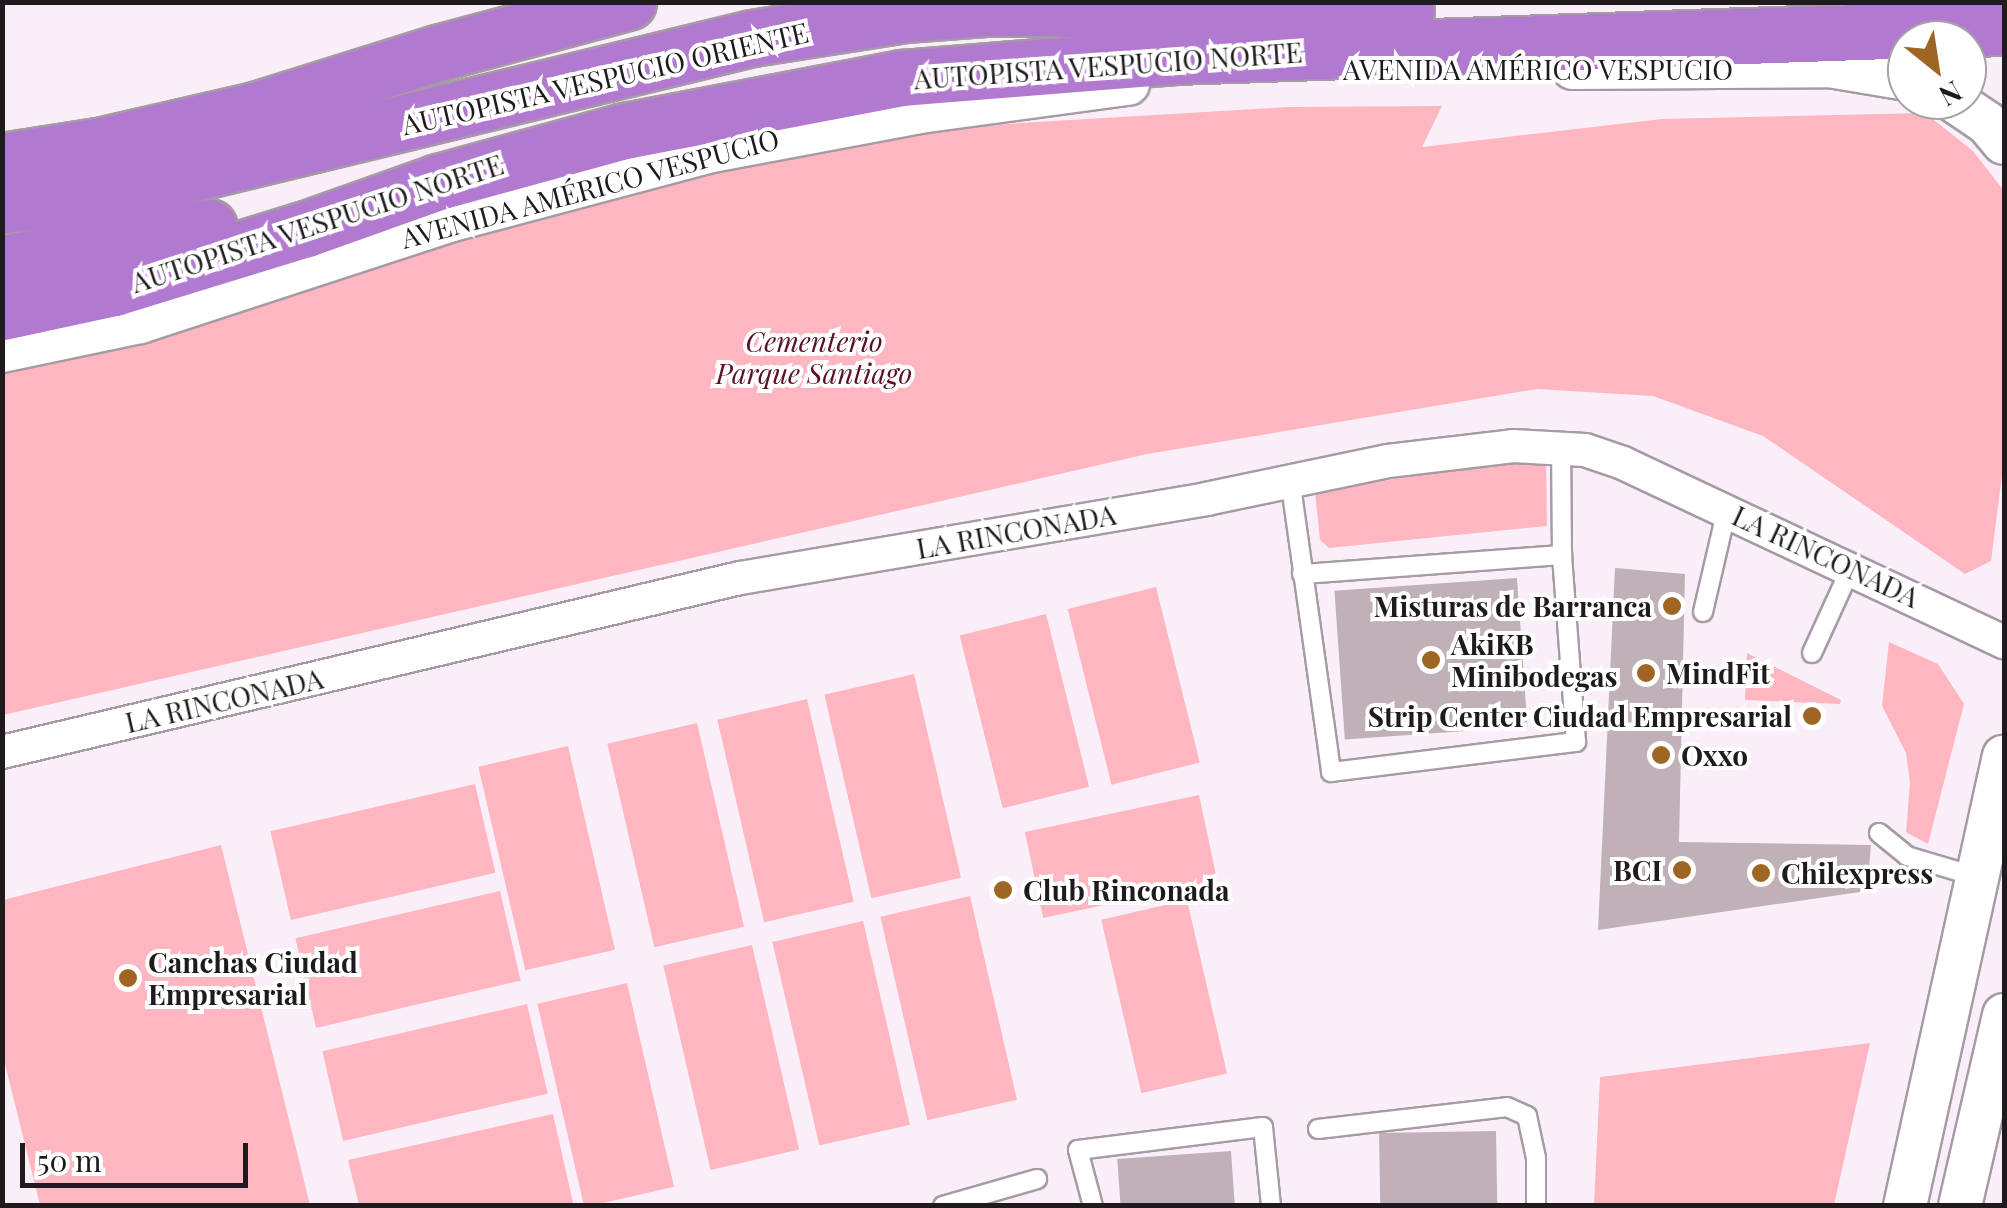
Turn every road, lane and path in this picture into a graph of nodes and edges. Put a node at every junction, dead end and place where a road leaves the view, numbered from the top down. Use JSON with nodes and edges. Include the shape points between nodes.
{"nodes":[{"id":1,"x":628,"y":2,"type":"edge"},
{"id":2,"x":1934,"y":2,"type":"edge"},
{"id":3,"x":999,"y":5,"type":"edge"},
{"id":4,"x":2004,"y":26,"type":"edge"},
{"id":5,"x":1887,"y":76,"type":"edge"},
{"id":6,"x":1977,"y":120,"type":"edge"},
{"id":7,"x":2004,"y":142,"type":"edge"},
{"id":8,"x":2,"y":161,"type":"edge"},
{"id":9,"x":438,"y":182,"type":"junction"},
{"id":10,"x":2,"y":205,"type":"edge"},
{"id":11,"x":2,"y":263,"type":"edge"},
{"id":12,"x":2,"y":312,"type":"edge"},
{"id":13,"x":2,"y":351,"type":"edge"},
{"id":14,"x":1560,"y":447,"type":"junction"},
{"id":15,"x":1290,"y":479,"type":"junction"},
{"id":16,"x":1727,"y":509,"type":"junction"},
{"id":17,"x":1562,"y":555,"type":"junction"},
{"id":18,"x":1850,"y":570,"type":"junction"},
{"id":19,"x":1302,"y":574,"type":"junction"},
{"id":20,"x":1703,"y":612,"type":"dead end"},
{"id":21,"x":2004,"y":642,"type":"edge"},
{"id":22,"x":1812,"y":653,"type":"dead end"},
{"id":23,"x":2,"y":752,"type":"edge"},
{"id":24,"x":2004,"y":757,"type":"edge"},
{"id":25,"x":1880,"y":833,"type":"dead end"},
{"id":26,"x":1978,"y":878,"type":"junction"},
{"id":27,"x":2004,"y":1015,"type":"edge"},
{"id":28,"x":1993,"y":1109,"type":"edge"},
{"id":29,"x":1318,"y":1129,"type":"dead end"},
{"id":30,"x":1037,"y":1178,"type":"dead end"},
{"id":31,"x":942,"y":1206,"type":"edge"},
{"id":32,"x":1093,"y":1206,"type":"edge"},
{"id":33,"x":1270,"y":1206,"type":"edge"},
{"id":34,"x":1536,"y":1206,"type":"edge"},
{"id":35,"x":1905,"y":1206,"type":"edge"},
{"id":36,"x":1960,"y":1206,"type":"edge"}],
"edges":[{"from":1,"to":8,"type":"highway","via":[[255,110]]},
{"from":2,"to":3,"type":"highway","name":"AUTOPISTA VESPUCIO ORIENTE","via":[[1194,13]]},
{"from":3,"to":10,"type":"highway","name":"AUTOPISTA VESPUCIO ORIENTE","via":[[752,38],[157,182]]},
{"from":4,"to":9,"type":"highway","name":"AUTOPISTA VESPUCIO NORTE","via":[[994,68],[718,110]]},
{"from":5,"to":13,"type":"street","name":"AVENIDA AMÉRICO VESPUCIO","via":[[1829,66],[1349,69],[1168,79],[939,110],[694,155],[452,220],[140,322]]},
{"from":6,"to":7,"type":"street"},
{"from":9,"to":11,"type":"highway"},
{"from":9,"to":12,"type":"highway","name":"AUTOPISTA VESPUCIO NORTE","via":[[242,250]]},
{"from":14,"to":15,"type":"street","name":"LA RINCONADA","via":[[1477,450]]},
{"from":14,"to":16,"type":"street","name":"LA RINCONADA","via":[[1623,463]]},
{"from":14,"to":17,"type":"lane"},
{"from":15,"to":19,"type":"lane"},
{"from":15,"to":23,"type":"street","name":"LA RINCONADA","via":[[1206,500],[740,578]]},
{"from":16,"to":18,"type":"street","name":"LA RINCONADA"},
{"from":16,"to":20,"type":"lane"},
{"from":17,"to":19,"type":"lane"},
{"from":17,"to":19,"type":"lane","via":[[1576,742],[1331,772]]},
{"from":18,"to":21,"type":"street","name":"LA RINCONADA"},
{"from":18,"to":22,"type":"lane"},
{"from":24,"to":26,"type":"street"},
{"from":25,"to":26,"type":"lane","via":[[1907,856]]},
{"from":26,"to":35,"type":"street"},
{"from":27,"to":28,"type":"street"},
{"from":28,"to":36,"type":"street"},
{"from":29,"to":34,"type":"lane","via":[[1508,1107],[1527,1116]]},
{"from":30,"to":31,"type":"lane"},
{"from":32,"to":33,"type":"lane","via":[[1078,1150],[1263,1127]]}]}
